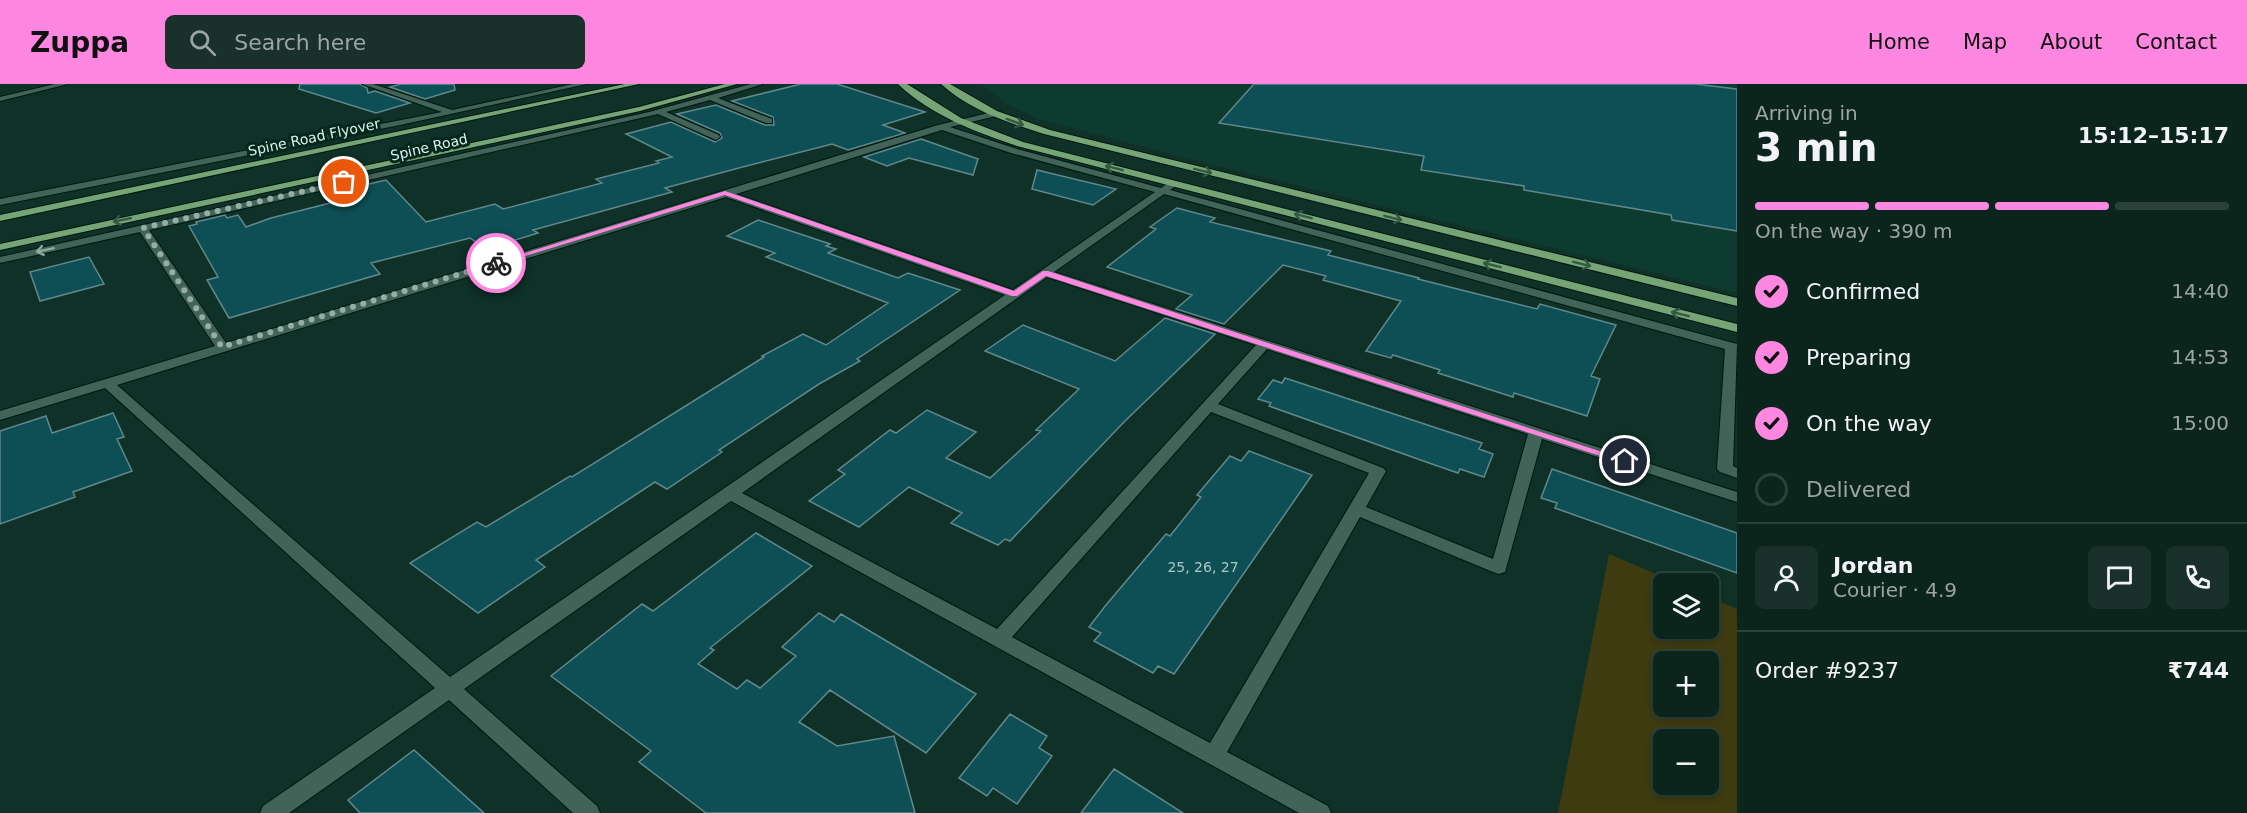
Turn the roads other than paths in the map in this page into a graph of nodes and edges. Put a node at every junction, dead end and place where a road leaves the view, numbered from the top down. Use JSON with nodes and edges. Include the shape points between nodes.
{"nodes":[{"id":1,"x":64,"y":84,"type":"edge"},
{"id":2,"x":366,"y":84,"type":"edge"},
{"id":3,"x":583,"y":84,"type":"edge"},
{"id":4,"x":609,"y":84,"type":"edge"},
{"id":5,"x":635,"y":84,"type":"edge"},
{"id":6,"x":733,"y":84,"type":"edge"},
{"id":7,"x":759,"y":84,"type":"edge"},
{"id":8,"x":902,"y":84,"type":"edge"},
{"id":9,"x":945,"y":84,"type":"edge"},
{"id":10,"x":712,"y":98,"type":"junction"},
{"id":11,"x":0,"y":99,"type":"edge"},
{"id":12,"x":452,"y":112,"type":"junction"},
{"id":13,"x":659,"y":112,"type":"junction"},
{"id":14,"x":993,"y":114,"type":"junction"},
{"id":15,"x":769,"y":121,"type":"dead end"},
{"id":16,"x":959,"y":122,"type":"junction"},
{"id":17,"x":941,"y":127,"type":"junction"},
{"id":18,"x":716,"y":137,"type":"dead end"},
{"id":19,"x":1168,"y":187,"type":"junction"},
{"id":20,"x":725,"y":193,"type":"junction"},
{"id":21,"x":0,"y":202,"type":"edge"},
{"id":22,"x":0,"y":210,"type":"edge"},
{"id":23,"x":0,"y":218,"type":"edge"},
{"id":24,"x":143,"y":228,"type":"junction"},
{"id":25,"x":0,"y":247,"type":"edge"},
{"id":26,"x":0,"y":260,"type":"edge"},
{"id":27,"x":1045,"y":273,"type":"junction"},
{"id":28,"x":1014,"y":294,"type":"junction"},
{"id":29,"x":1737,"y":302,"type":"edge"},
{"id":30,"x":1737,"y":328,"type":"edge"},
{"id":31,"x":1264,"y":344,"type":"junction"},
{"id":32,"x":222,"y":347,"type":"junction"},
{"id":33,"x":1734,"y":348,"type":"edge"},
{"id":34,"x":106,"y":382,"type":"junction"},
{"id":35,"x":1209,"y":406,"type":"junction"},
{"id":36,"x":0,"y":416,"type":"edge"},
{"id":37,"x":1536,"y":432,"type":"junction"},
{"id":38,"x":1737,"y":473,"type":"edge"},
{"id":39,"x":729,"y":493,"type":"junction"},
{"id":40,"x":1737,"y":497,"type":"edge"},
{"id":41,"x":1356,"y":509,"type":"junction"},
{"id":42,"x":999,"y":640,"type":"junction"},
{"id":43,"x":449,"y":688,"type":"junction"},
{"id":44,"x":1214,"y":754,"type":"junction"},
{"id":45,"x":271,"y":813,"type":"edge"},
{"id":46,"x":589,"y":813,"type":"edge"},
{"id":47,"x":1320,"y":813,"type":"edge"}],
"edges":[{"from":1,"to":11,"type":"street"},
{"from":2,"to":12,"type":"street"},
{"from":3,"to":12,"type":"street","name":"Spine Road"},
{"from":4,"to":22,"type":"main road","name":"Spine Road"},
{"from":5,"to":23,"type":"main road","name":"Spine Road Flyover"},
{"from":6,"to":25,"type":"main road","name":"Spine Road","one_way":true,"via":[[640,109]]},
{"from":7,"to":10,"type":"street","name":"Spine Road"},
{"from":8,"to":16,"type":"main road"},
{"from":9,"to":14,"type":"main road"},
{"from":10,"to":13,"type":"street","name":"Spine Road"},
{"from":10,"to":15,"type":"street"},
{"from":12,"to":21,"type":"street","name":"Spine Road"},
{"from":13,"to":18,"type":"street"},
{"from":13,"to":24,"type":"street","name":"Spine Road"},
{"from":14,"to":16,"type":"street"},
{"from":14,"to":29,"type":"main road","one_way":true,"via":[[1047,132]]},
{"from":16,"to":17,"type":"street"},
{"from":19,"to":16,"type":"main road","one_way":true},
{"from":17,"to":19,"type":"street","via":[[1014,151]]},
{"from":17,"to":20,"type":"street"},
{"from":19,"to":27,"type":"street"},
{"from":30,"to":19,"type":"main road","one_way":true},
{"from":19,"to":33,"type":"street"},
{"from":20,"to":28,"type":"street"},
{"from":20,"to":32,"type":"street"},
{"from":24,"to":26,"type":"street","name":"Spine Road","one_way":true},
{"from":24,"to":32,"type":"street"},
{"from":27,"to":28,"type":"street"},
{"from":27,"to":31,"type":"street"},
{"from":28,"to":39,"type":"street"},
{"from":31,"to":35,"type":"street"},
{"from":31,"to":37,"type":"street"},
{"from":32,"to":34,"type":"street"},
{"from":33,"to":38,"type":"street","via":[[1725,470]]},
{"from":34,"to":36,"type":"street"},
{"from":34,"to":43,"type":"street"},
{"from":35,"to":41,"type":"street","via":[[1378,471]]},
{"from":35,"to":42,"type":"street"},
{"from":37,"to":40,"type":"street"},
{"from":37,"to":41,"type":"street","via":[[1499,568]]},
{"from":39,"to":42,"type":"street"},
{"from":39,"to":43,"type":"street"},
{"from":41,"to":44,"type":"street"},
{"from":42,"to":44,"type":"street"},
{"from":43,"to":45,"type":"street"},
{"from":43,"to":46,"type":"street"},
{"from":44,"to":47,"type":"street"}]}
